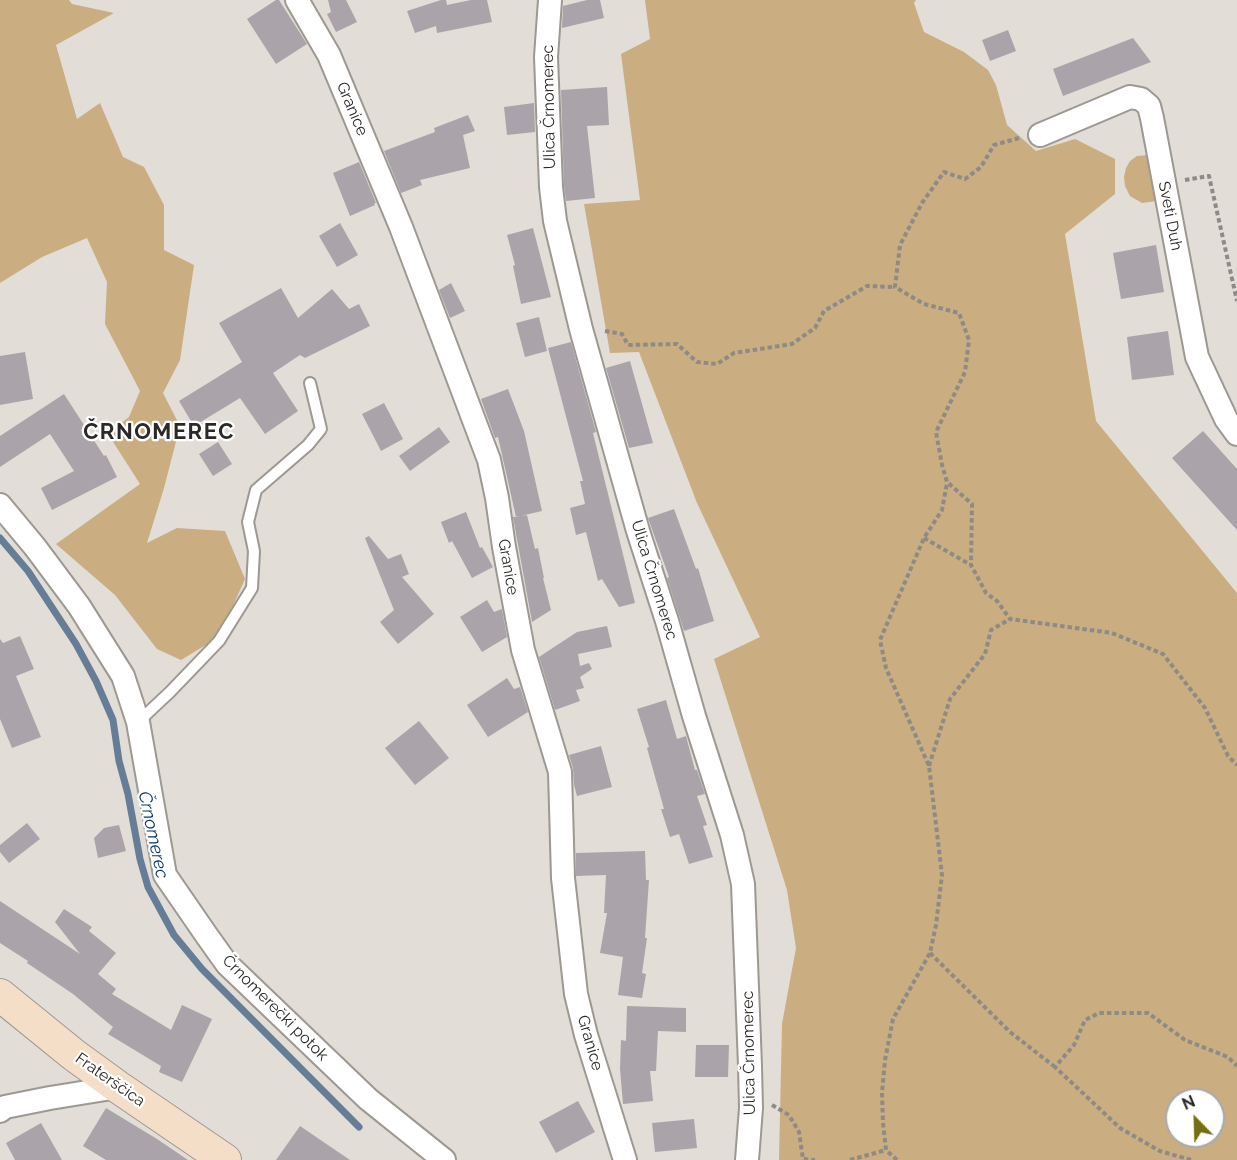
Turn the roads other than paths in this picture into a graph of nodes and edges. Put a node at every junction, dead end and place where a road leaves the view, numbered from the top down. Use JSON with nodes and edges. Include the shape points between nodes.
{"nodes":[{"id":1,"x":297,"y":0,"type":"edge"},
{"id":2,"x":550,"y":0,"type":"edge"},
{"id":3,"x":1040,"y":135,"type":"road end"},
{"id":4,"x":310,"y":383,"type":"dead end"},
{"id":5,"x":1237,"y":434,"type":"edge"},
{"id":6,"x":0,"y":505,"type":"edge"},
{"id":7,"x":138,"y":722,"type":"junction"},
{"id":8,"x":0,"y":995,"type":"edge"},
{"id":9,"x":118,"y":1087,"type":"junction"},
{"id":10,"x":2,"y":1107,"type":"edge"},
{"id":11,"x":225,"y":1160,"type":"edge"},
{"id":12,"x":444,"y":1160,"type":"edge"},
{"id":13,"x":625,"y":1160,"type":"edge"},
{"id":14,"x":747,"y":1160,"type":"edge"}],
"edges":[{"from":1,"to":13,"type":"street","name":"Granice","via":[[329,55],[397,216],[489,460],[523,650],[560,772],[563,878],[576,994]]},
{"from":2,"to":14,"type":"street","name":"Ulica Črnomerec","via":[[546,57],[555,221],[638,531],[743,884],[750,1066]]},
{"from":3,"to":5,"type":"street","name":"Sveti Duh","via":[[1130,97],[1149,106],[1197,357]]},
{"from":4,"to":7,"type":"lane","via":[[321,429],[256,489],[248,522],[254,551],[252,588],[219,640]]},
{"from":6,"to":7,"type":"street","name":"Črnomerečki potok","via":[[35,547],[123,676]]},
{"from":7,"to":12,"type":"street","name":"Črnomerečki potok","via":[[165,875],[207,936],[227,964],[361,1093]]},
{"from":8,"to":9,"type":"street","name":"Fraterščica"},
{"from":9,"to":10,"type":"street"},
{"from":9,"to":11,"type":"street","name":"Fraterščica"}]}
